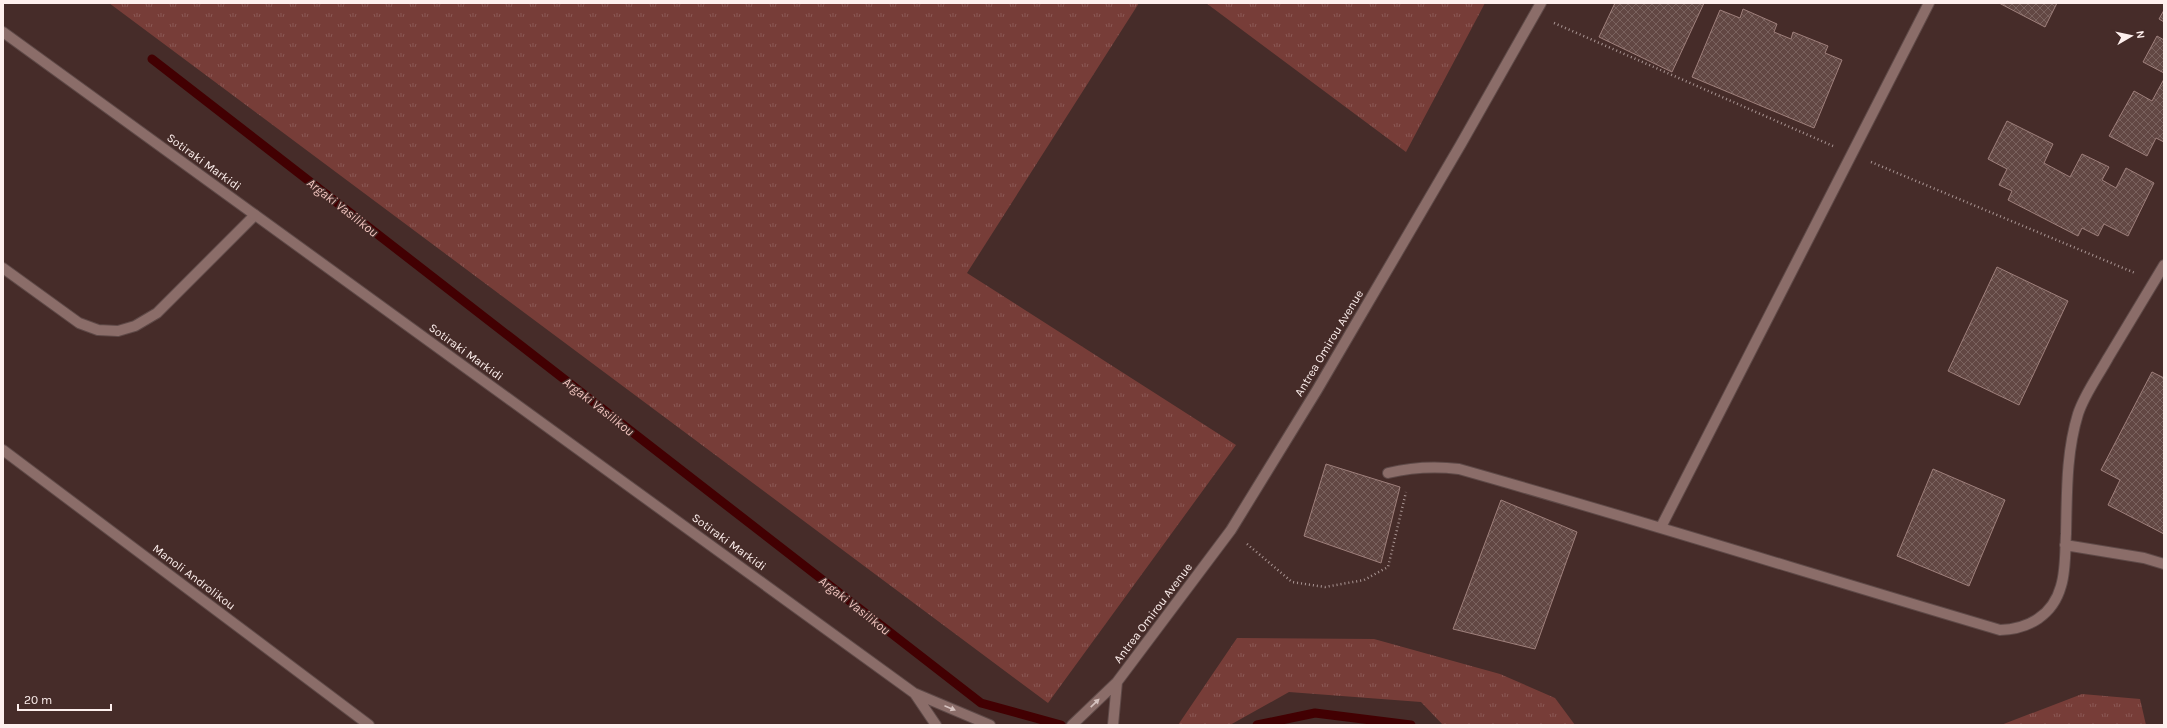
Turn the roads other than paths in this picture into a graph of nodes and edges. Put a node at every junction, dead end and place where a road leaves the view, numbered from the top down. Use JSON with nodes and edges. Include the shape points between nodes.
{"nodes":[{"id":1,"x":1540,"y":3,"type":"edge"},
{"id":2,"x":1929,"y":3,"type":"edge"},
{"id":3,"x":3,"y":32,"type":"edge"},
{"id":4,"x":255,"y":215,"type":"junction"},
{"id":5,"x":2164,"y":264,"type":"edge"},
{"id":6,"x":3,"y":268,"type":"edge"},
{"id":7,"x":3,"y":450,"type":"edge"},
{"id":8,"x":1388,"y":473,"type":"dead end"},
{"id":9,"x":1661,"y":526,"type":"junction"},
{"id":10,"x":2065,"y":545,"type":"junction"},
{"id":11,"x":2164,"y":564,"type":"edge"},
{"id":12,"x":1117,"y":682,"type":"junction"},
{"id":13,"x":914,"y":693,"type":"junction"},
{"id":14,"x":370,"y":725,"type":"edge"},
{"id":15,"x":936,"y":725,"type":"edge"},
{"id":16,"x":990,"y":725,"type":"edge"},
{"id":17,"x":1072,"y":725,"type":"edge"},
{"id":18,"x":1113,"y":725,"type":"edge"}],
"edges":[{"from":1,"to":12,"type":"street","name":"Antrea Omirou Avenue","via":[[1321,384],[1231,530]]},
{"from":2,"to":9,"type":"street"},
{"from":3,"to":4,"type":"street","name":"Sotiraki Markidi"},
{"from":4,"to":6,"type":"street","via":[[157,313],[135,326],[118,331],[98,330],[79,323]]},
{"from":4,"to":13,"type":"street","name":"Sotiraki Markidi"},
{"from":5,"to":10,"type":"street","via":[[2078,413],[2069,456]]},
{"from":7,"to":14,"type":"street","name":"Manoli Androlikou"},
{"from":8,"to":9,"type":"street","via":[[1412,467],[1436,466],[1459,469]]},
{"from":9,"to":10,"type":"street","via":[[1853,587],[2000,630],[2017,630],[2031,625],[2053,602],[2061,586]]},
{"from":10,"to":11,"type":"street","via":[[2144,558]]},
{"from":17,"to":12,"type":"street","name":"Antrea Omirou Avenue","one_way":true},
{"from":12,"to":18,"type":"street","name":"Antrea Omirou Avenue"},
{"from":13,"to":15,"type":"street","name":"Sotiraki Markidi"},
{"from":13,"to":16,"type":"street","name":"Sotiraki Markidi","one_way":true}]}
